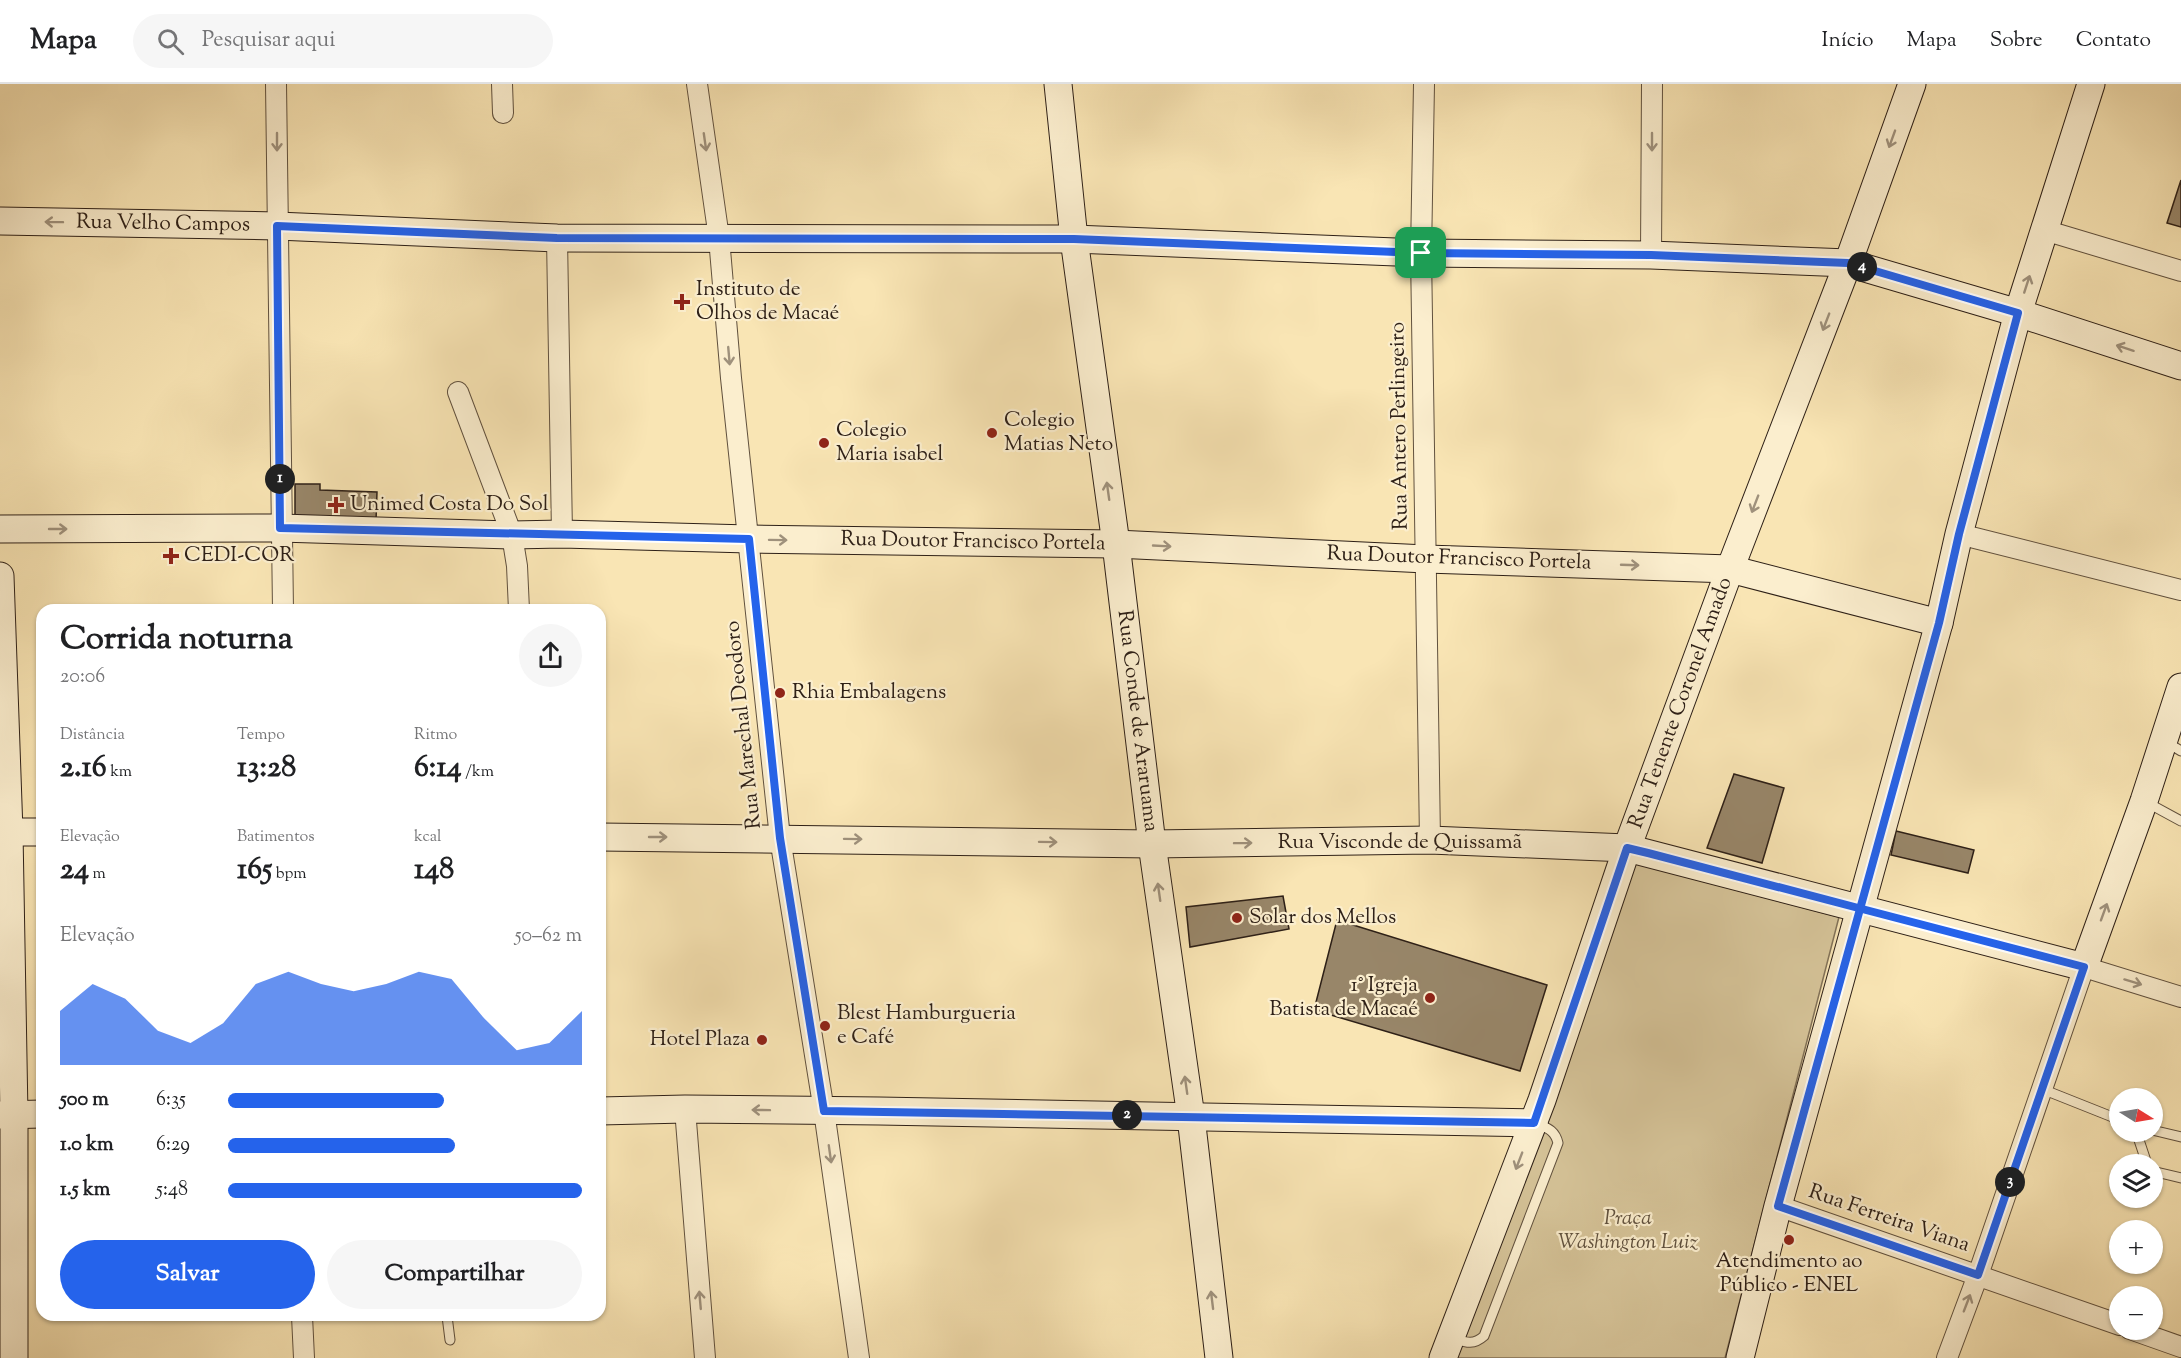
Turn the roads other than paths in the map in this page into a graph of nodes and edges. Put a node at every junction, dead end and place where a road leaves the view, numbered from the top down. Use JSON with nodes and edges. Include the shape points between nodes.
{"nodes":[{"id":1,"x":276,"y":84,"type":"edge"},
{"id":2,"x":502,"y":84,"type":"edge"},
{"id":3,"x":697,"y":84,"type":"edge"},
{"id":4,"x":1058,"y":84,"type":"edge"},
{"id":5,"x":1424,"y":84,"type":"edge"},
{"id":6,"x":1652,"y":84,"type":"edge"},
{"id":7,"x":1912,"y":84,"type":"edge"},
{"id":8,"x":2091,"y":84,"type":"edge"},
{"id":9,"x":503,"y":113,"type":"dead end"},
{"id":10,"x":0,"y":221,"type":"edge"},
{"id":11,"x":277,"y":226,"type":"junction"},
{"id":12,"x":2044,"y":230,"type":"junction"},
{"id":13,"x":557,"y":238,"type":"junction"},
{"id":14,"x":719,"y":238,"type":"junction"},
{"id":15,"x":1074,"y":239,"type":"junction"},
{"id":16,"x":1421,"y":253,"type":"junction"},
{"id":17,"x":1651,"y":255,"type":"junction"},
{"id":18,"x":1848,"y":263,"type":"junction"},
{"id":19,"x":2181,"y":271,"type":"edge"},
{"id":20,"x":2018,"y":313,"type":"junction"},
{"id":21,"x":2181,"y":366,"type":"edge"},
{"id":22,"x":458,"y":392,"type":"dead end"},
{"id":23,"x":280,"y":528,"type":"junction"},
{"id":24,"x":0,"y":529,"type":"edge"},
{"id":25,"x":562,"y":534,"type":"junction"},
{"id":26,"x":1959,"y":534,"type":"junction"},
{"id":27,"x":512,"y":535,"type":"junction"},
{"id":28,"x":749,"y":539,"type":"junction"},
{"id":29,"x":1116,"y":544,"type":"junction"},
{"id":30,"x":1426,"y":559,"type":"junction"},
{"id":31,"x":1730,"y":569,"type":"junction"},
{"id":32,"x":0,"y":576,"type":"edge"},
{"id":33,"x":2181,"y":590,"type":"edge"},
{"id":34,"x":283,"y":604,"type":"edge"},
{"id":35,"x":519,"y":604,"type":"edge"},
{"id":36,"x":1939,"y":623,"type":"junction"},
{"id":37,"x":2181,"y":687,"type":"edge"},
{"id":38,"x":2172,"y":746,"type":"edge"},
{"id":39,"x":2144,"y":801,"type":"junction"},
{"id":40,"x":2181,"y":821,"type":"edge"},
{"id":41,"x":9,"y":832,"type":"junction"},
{"id":42,"x":36,"y":832,"type":"edge"},
{"id":43,"x":606,"y":837,"type":"edge"},
{"id":44,"x":780,"y":838,"type":"junction"},
{"id":45,"x":1430,"y":840,"type":"junction"},
{"id":46,"x":1152,"y":844,"type":"junction"},
{"id":47,"x":1627,"y":848,"type":"junction"},
{"id":48,"x":1859,"y":908,"type":"junction"},
{"id":49,"x":2084,"y":967,"type":"junction"},
{"id":50,"x":2181,"y":997,"type":"edge"},
{"id":51,"x":2042,"y":1089,"type":"junction"},
{"id":52,"x":685,"y":1109,"type":"junction"},
{"id":53,"x":606,"y":1111,"type":"edge"},
{"id":54,"x":824,"y":1111,"type":"junction"},
{"id":55,"x":36,"y":1114,"type":"edge"},
{"id":56,"x":7,"y":1115,"type":"edge"},
{"id":57,"x":1191,"y":1116,"type":"junction"},
{"id":58,"x":2109,"y":1116,"type":"edge"},
{"id":59,"x":1534,"y":1123,"type":"junction"},
{"id":60,"x":2163,"y":1133,"type":"edge"},
{"id":61,"x":2181,"y":1137,"type":"edge"},
{"id":62,"x":2163,"y":1174,"type":"edge"},
{"id":63,"x":2181,"y":1178,"type":"edge"},
{"id":64,"x":1778,"y":1206,"type":"junction"},
{"id":65,"x":1978,"y":1275,"type":"junction"},
{"id":66,"x":302,"y":1321,"type":"edge"},
{"id":67,"x":448,"y":1321,"type":"edge"},
{"id":68,"x":2109,"y":1321,"type":"edge"},
{"id":69,"x":450,"y":1340,"type":"dead end"},
{"id":70,"x":2161,"y":1340,"type":"edge"},
{"id":71,"x":2181,"y":1347,"type":"edge"},
{"id":72,"x":1447,"y":1348,"type":"edge"},
{"id":73,"x":14,"y":1358,"type":"edge"},
{"id":74,"x":304,"y":1358,"type":"edge"},
{"id":75,"x":705,"y":1358,"type":"edge"},
{"id":76,"x":860,"y":1358,"type":"edge"},
{"id":77,"x":1219,"y":1358,"type":"edge"},
{"id":78,"x":1740,"y":1358,"type":"edge"},
{"id":79,"x":1947,"y":1358,"type":"edge"}],
"edges":[{"from":1,"to":11,"type":"street","one_way":true},
{"from":2,"to":9,"type":"street"},
{"from":3,"to":14,"type":"street","name":"Rua Marechal Deodoro","one_way":true},
{"from":4,"to":15,"type":"street","name":"Rua Conde de Araruama"},
{"from":5,"to":16,"type":"street","name":"Rua Antero Perlingeiro"},
{"from":6,"to":17,"type":"street","one_way":true},
{"from":7,"to":18,"type":"street","name":"Rua Tenente Coronel Amado","one_way":true},
{"from":8,"to":12,"type":"street"},
{"from":11,"to":10,"type":"street","name":"Rua Velho Campos","one_way":true},
{"from":11,"to":13,"type":"street","name":"Rua Velho Campos"},
{"from":11,"to":23,"type":"street"},
{"from":12,"to":19,"type":"street"},
{"from":20,"to":12,"type":"street","one_way":true},
{"from":13,"to":14,"type":"street","name":"Rua Velho Campos"},
{"from":13,"to":25,"type":"street"},
{"from":14,"to":15,"type":"street","name":"Rua Velho Campos"},
{"from":14,"to":28,"type":"street","name":"Rua Marechal Deodoro","one_way":true},
{"from":15,"to":16,"type":"street","name":"Rua Velho Campos"},
{"from":29,"to":15,"type":"street","name":"Rua Conde de Araruama","one_way":true},
{"from":16,"to":17,"type":"street","name":"Rua Velho Campos"},
{"from":16,"to":30,"type":"street","name":"Rua Antero Perlingeiro"},
{"from":17,"to":18,"type":"street","name":"Rua Velho Campos"},
{"from":18,"to":20,"type":"street","name":"Rua Velho Campos"},
{"from":18,"to":31,"type":"street","name":"Rua Tenente Coronel Amado","one_way":true},
{"from":21,"to":20,"type":"street","name":"Rua Velho Campos","one_way":true},
{"from":20,"to":26,"type":"street"},
{"from":22,"to":27,"type":"street"},
{"from":24,"to":23,"type":"street","name":"Rua Doutor Francisco Portela","one_way":true},
{"from":23,"to":27,"type":"street","name":"Rua Doutor Francisco Portela"},
{"from":23,"to":34,"type":"street"},
{"from":25,"to":27,"type":"street","name":"Rua Doutor Francisco Portela"},
{"from":25,"to":28,"type":"street","name":"Rua Doutor Francisco Portela"},
{"from":26,"to":33,"type":"street"},
{"from":26,"to":36,"type":"street"},
{"from":27,"to":35,"type":"street"},
{"from":28,"to":29,"type":"street","name":"Rua Doutor Francisco Portela","one_way":true},
{"from":28,"to":44,"type":"street","name":"Rua Marechal Deodoro"},
{"from":29,"to":30,"type":"street","name":"Rua Doutor Francisco Portela","one_way":true},
{"from":29,"to":46,"type":"street","name":"Rua Conde de Araruama"},
{"from":30,"to":31,"type":"street","name":"Rua Doutor Francisco Portela","one_way":true},
{"from":30,"to":45,"type":"street","name":"Rua Antero Perlingeiro"},
{"from":31,"to":36,"type":"street","name":"Rua Doutor Francisco Portela"},
{"from":31,"to":47,"type":"street","name":"Rua Tenente Coronel Amado"},
{"from":32,"to":41,"type":"street"},
{"from":36,"to":48,"type":"street"},
{"from":37,"to":38,"type":"street"},
{"from":38,"to":39,"type":"street"},
{"from":39,"to":40,"type":"lane"},
{"from":49,"to":39,"type":"street","one_way":true},
{"from":41,"to":42,"type":"street"},
{"from":41,"to":56,"type":"street"},
{"from":43,"to":44,"type":"street","name":"Rua Visconde de Quissamã","one_way":true},
{"from":44,"to":46,"type":"street","name":"Rua Visconde de Quissamã","one_way":true},
{"from":44,"to":54,"type":"street","name":"Rua Marechal Deodoro"},
{"from":46,"to":45,"type":"street","name":"Rua Visconde de Quissamã","one_way":true},
{"from":45,"to":47,"type":"street","name":"Rua Visconde de Quissamã"},
{"from":57,"to":46,"type":"street","name":"Rua Conde de Araruama","one_way":true},
{"from":47,"to":48,"type":"street","name":"Rua Visconde de Quissamã"},
{"from":47,"to":59,"type":"street","name":"Rua Tenente Coronel Amado"},
{"from":48,"to":49,"type":"street","name":"Rua Visconde de Quissamã"},
{"from":48,"to":64,"type":"street"},
{"from":49,"to":50,"type":"street","name":"Rua Visconde de Quissamã","one_way":true},
{"from":49,"to":51,"type":"street"},
{"from":51,"to":58,"type":"lane"},
{"from":51,"to":65,"type":"street"},
{"from":52,"to":53,"type":"street"},
{"from":54,"to":52,"type":"street","one_way":true},
{"from":75,"to":52,"type":"street","one_way":true},
{"from":54,"to":57,"type":"street"},
{"from":54,"to":76,"type":"street","name":"Rua Marechal Deodoro","one_way":true},
{"from":55,"to":56,"type":"street"},
{"from":56,"to":73,"type":"street"},
{"from":57,"to":59,"type":"street"},
{"from":77,"to":57,"type":"street","name":"Rua Conde de Araruama","one_way":true},
{"from":59,"to":72,"type":"street","name":"Rua Tenente Coronel Amado"},
{"from":60,"to":61,"type":"lane"},
{"from":62,"to":63,"type":"lane"},
{"from":64,"to":65,"type":"street","name":"Rua Ferreira Viana"},
{"from":64,"to":78,"type":"street"},
{"from":65,"to":68,"type":"street","name":"Rua Ferreira Viana"},
{"from":79,"to":65,"type":"street","one_way":true},
{"from":66,"to":74,"type":"street"},
{"from":67,"to":69,"type":"lane"},
{"from":70,"to":71,"type":"street"}]}
